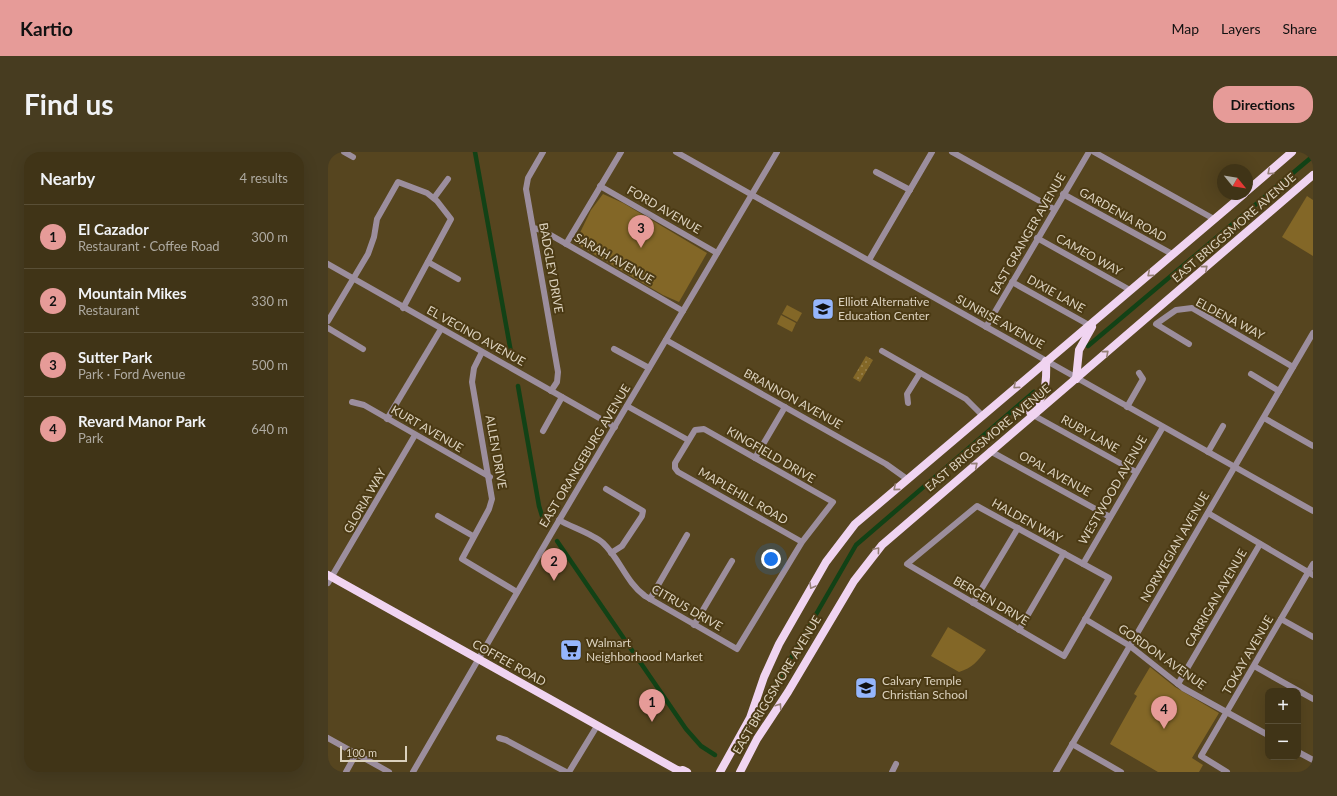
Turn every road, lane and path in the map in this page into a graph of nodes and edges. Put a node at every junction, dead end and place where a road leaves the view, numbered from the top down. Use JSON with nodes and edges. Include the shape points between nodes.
{"nodes":[{"id":1,"x":344,"y":152,"type":"edge"},
{"id":2,"x":543,"y":152,"type":"edge"},
{"id":3,"x":621,"y":152,"type":"edge"},
{"id":4,"x":676,"y":152,"type":"edge"},
{"id":5,"x":777,"y":152,"type":"edge"},
{"id":6,"x":932,"y":152,"type":"edge"},
{"id":7,"x":952,"y":152,"type":"edge"},
{"id":8,"x":1089,"y":152,"type":"edge"},
{"id":9,"x":1094,"y":152,"type":"edge"},
{"id":10,"x":1292,"y":152,"type":"edge"},
{"id":11,"x":353,"y":157,"type":"dead end"},
{"id":12,"x":876,"y":172,"type":"dead end"},
{"id":13,"x":1313,"y":175,"type":"edge"},
{"id":14,"x":448,"y":179,"type":"dead end"},
{"id":15,"x":600,"y":186,"type":"junction"},
{"id":16,"x":1253,"y":186,"type":"edge"},
{"id":17,"x":910,"y":190,"type":"junction"},
{"id":18,"x":1063,"y":194,"type":"junction"},
{"id":19,"x":752,"y":195,"type":"junction"},
{"id":20,"x":434,"y":198,"type":"junction"},
{"id":21,"x":1237,"y":200,"type":"edge"},
{"id":22,"x":1054,"y":209,"type":"junction"},
{"id":23,"x":1214,"y":219,"type":"junction"},
{"id":24,"x":533,"y":228,"type":"junction"},
{"id":25,"x":1037,"y":238,"type":"junction"},
{"id":26,"x":566,"y":244,"type":"junction"},
{"id":27,"x":717,"y":253,"type":"junction"},
{"id":28,"x":1172,"y":254,"type":"junction"},
{"id":29,"x":869,"y":260,"type":"junction"},
{"id":30,"x":428,"y":262,"type":"junction"},
{"id":31,"x":328,"y":264,"type":"edge"},
{"id":32,"x":353,"y":278,"type":"junction"},
{"id":33,"x":458,"y":279,"type":"dead end"},
{"id":34,"x":1012,"y":282,"type":"junction"},
{"id":35,"x":1130,"y":290,"type":"junction"},
{"id":36,"x":403,"y":308,"type":"junction"},
{"id":37,"x":1108,"y":309,"type":"junction"},
{"id":38,"x":683,"y":311,"type":"junction"},
{"id":39,"x":328,"y":321,"type":"edge"},
{"id":40,"x":1089,"y":325,"type":"junction"},
{"id":41,"x":328,"y":328,"type":"edge"},
{"id":42,"x":986,"y":328,"type":"junction"},
{"id":43,"x":441,"y":329,"type":"junction"},
{"id":44,"x":1313,"y":333,"type":"edge"},
{"id":45,"x":666,"y":340,"type":"junction"},
{"id":46,"x":1189,"y":344,"type":"dead end"},
{"id":47,"x":363,"y":349,"type":"dead end"},
{"id":48,"x":614,"y":349,"type":"dead end"},
{"id":49,"x":882,"y":350,"type":"dead end"},
{"id":50,"x":482,"y":352,"type":"junction"},
{"id":51,"x":1046,"y":361,"type":"junction"},
{"id":52,"x":1293,"y":367,"type":"junction"},
{"id":53,"x":649,"y":368,"type":"junction"},
{"id":54,"x":920,"y":372,"type":"junction"},
{"id":55,"x":1139,"y":373,"type":"dead end"},
{"id":56,"x":1251,"y":374,"type":"dead end"},
{"id":57,"x":1076,"y":378,"type":"junction"},
{"id":58,"x":551,"y":391,"type":"junction"},
{"id":59,"x":1279,"y":391,"type":"junction"},
{"id":60,"x":562,"y":397,"type":"junction"},
{"id":61,"x":352,"y":402,"type":"dead end"},
{"id":62,"x":908,"y":403,"type":"dead end"},
{"id":63,"x":628,"y":406,"type":"junction"},
{"id":64,"x":785,"y":407,"type":"junction"},
{"id":65,"x":1127,"y":407,"type":"junction"},
{"id":66,"x":982,"y":415,"type":"junction"},
{"id":67,"x":1033,"y":415,"type":"junction"},
{"id":68,"x":1264,"y":418,"type":"junction"},
{"id":69,"x":387,"y":419,"type":"junction"},
{"id":70,"x":1223,"y":426,"type":"dead end"},
{"id":71,"x":615,"y":427,"type":"junction"},
{"id":72,"x":1163,"y":427,"type":"junction"},
{"id":73,"x":542,"y":431,"type":"dead end"},
{"id":74,"x":416,"y":435,"type":"junction"},
{"id":75,"x":1010,"y":435,"type":"junction"},
{"id":76,"x":688,"y":440,"type":"junction"},
{"id":77,"x":1313,"y":446,"type":"edge"},
{"id":78,"x":990,"y":451,"type":"junction"},
{"id":79,"x":1208,"y":452,"type":"junction"},
{"id":80,"x":755,"y":458,"type":"junction"},
{"id":81,"x":1235,"y":467,"type":"junction"},
{"id":82,"x":1136,"y":472,"type":"junction"},
{"id":83,"x":490,"y":478,"type":"junction"},
{"id":84,"x":907,"y":479,"type":"junction"},
{"id":85,"x":606,"y":489,"type":"dead end"},
{"id":86,"x":1313,"y":511,"type":"edge"},
{"id":87,"x":1208,"y":513,"type":"junction"},
{"id":88,"x":438,"y":516,"type":"dead end"},
{"id":89,"x":1110,"y":517,"type":"junction"},
{"id":90,"x":559,"y":520,"type":"junction"},
{"id":91,"x":1018,"y":528,"type":"junction"},
{"id":92,"x":687,"y":535,"type":"dead end"},
{"id":93,"x":473,"y":536,"type":"junction"},
{"id":94,"x":802,"y":542,"type":"junction"},
{"id":95,"x":1260,"y":544,"type":"junction"},
{"id":96,"x":611,"y":553,"type":"junction"},
{"id":97,"x":1064,"y":553,"type":"junction"},
{"id":98,"x":732,"y":561,"type":"dead end"},
{"id":99,"x":907,"y":564,"type":"joint"},
{"id":100,"x":1083,"y":564,"type":"junction"},
{"id":101,"x":1313,"y":564,"type":"edge"},
{"id":102,"x":1311,"y":574,"type":"edge"},
{"id":103,"x":329,"y":579,"type":"edge"},
{"id":104,"x":517,"y":592,"type":"junction"},
{"id":105,"x":650,"y":599,"type":"junction"},
{"id":106,"x":973,"y":602,"type":"junction"},
{"id":107,"x":1085,"y":619,"type":"junction"},
{"id":108,"x":1281,"y":619,"type":"junction"},
{"id":109,"x":694,"y":625,"type":"junction"},
{"id":110,"x":1019,"y":630,"type":"junction"},
{"id":111,"x":1313,"y":637,"type":"edge"},
{"id":112,"x":1130,"y":646,"type":"junction"},
{"id":113,"x":477,"y":660,"type":"junction"},
{"id":114,"x":1254,"y":666,"type":"junction"},
{"id":115,"x":1178,"y":684,"type":"junction"},
{"id":116,"x":1313,"y":699,"type":"edge"},
{"id":117,"x":1227,"y":712,"type":"junction"},
{"id":118,"x":597,"y":726,"type":"junction"},
{"id":119,"x":1265,"y":733,"type":"edge"},
{"id":120,"x":328,"y":738,"type":"edge"},
{"id":121,"x":499,"y":738,"type":"dead end"},
{"id":122,"x":1072,"y":744,"type":"junction"},
{"id":123,"x":356,"y":754,"type":"junction"},
{"id":124,"x":1301,"y":754,"type":"edge"},
{"id":125,"x":1313,"y":760,"type":"edge"},
{"id":126,"x":896,"y":764,"type":"dead end"},
{"id":127,"x":346,"y":772,"type":"edge"},
{"id":128,"x":389,"y":772,"type":"edge"},
{"id":129,"x":413,"y":772,"type":"edge"},
{"id":130,"x":568,"y":772,"type":"edge"},
{"id":131,"x":681,"y":772,"type":"edge"},
{"id":132,"x":720,"y":772,"type":"edge"},
{"id":133,"x":740,"y":772,"type":"edge"},
{"id":134,"x":892,"y":772,"type":"edge"},
{"id":135,"x":1056,"y":772,"type":"edge"},
{"id":136,"x":1121,"y":772,"type":"edge"},
{"id":137,"x":1227,"y":772,"type":"edge"}],
"edges":[{"from":1,"to":11,"type":"street"},
{"from":2,"to":24,"type":"street","name":"BADGLEY DRIVE","via":[[526,183]]},
{"from":3,"to":15,"type":"street"},
{"from":4,"to":19,"type":"street","name":"SUNRISE AVENUE"},
{"from":5,"to":19,"type":"street","name":"EAST ORANGEBURG AVENUE"},
{"from":6,"to":17,"type":"street"},
{"from":7,"to":22,"type":"street"},
{"from":8,"to":18,"type":"street","name":"EAST GRANGER AVENUE"},
{"from":9,"to":23,"type":"street"},
{"from":10,"to":16,"type":"main road","name":"EAST BRIGGSMORE AVENUE","one_way":true},
{"from":12,"to":17,"type":"street"},
{"from":57,"to":13,"type":"main road","name":"EAST BRIGGSMORE AVENUE","one_way":true},
{"from":14,"to":20,"type":"street"},
{"from":15,"to":26,"type":"street"},
{"from":15,"to":27,"type":"street","name":"FORD AVENUE"},
{"from":17,"to":29,"type":"street"},
{"from":18,"to":22,"type":"street","name":"EAST GRANGER AVENUE"},
{"from":18,"to":28,"type":"street","name":"GARDENIA ROAD"},
{"from":19,"to":27,"type":"street","name":"EAST ORANGEBURG AVENUE"},
{"from":19,"to":29,"type":"street","name":"SUNRISE AVENUE"},
{"from":20,"to":30,"type":"street","via":[[451,219]]},
{"from":20,"to":32,"type":"street","via":[[398,182],[377,219],[372,246]]},
{"from":21,"to":23,"type":"main road","name":"EAST BRIGGSMORE AVENUE"},
{"from":22,"to":25,"type":"street","name":"EAST GRANGER AVENUE"},
{"from":23,"to":28,"type":"main road","name":"EAST BRIGGSMORE AVENUE"},
{"from":24,"to":26,"type":"street","name":"SARAH AVENUE","via":[[542,230]]},
{"from":24,"to":58,"type":"street","name":"BADGLEY DRIVE","via":[[558,372],[557,382]]},
{"from":25,"to":34,"type":"street","name":"EAST GRANGER AVENUE"},
{"from":25,"to":35,"type":"street","name":"CAMEO WAY"},
{"from":26,"to":38,"type":"street","name":"SARAH AVENUE"},
{"from":27,"to":38,"type":"street","name":"EAST ORANGEBURG AVENUE"},
{"from":28,"to":35,"type":"main road","name":"EAST BRIGGSMORE AVENUE","one_way":true},
{"from":29,"to":42,"type":"street","name":"SUNRISE AVENUE"},
{"from":30,"to":33,"type":"street"},
{"from":30,"to":36,"type":"street"},
{"from":31,"to":32,"type":"street","name":"EL VECINO AVENUE"},
{"from":32,"to":36,"type":"street","name":"EL VECINO AVENUE"},
{"from":32,"to":39,"type":"street"},
{"from":34,"to":40,"type":"street","name":"DIXIE LANE"},
{"from":34,"to":42,"type":"street","name":"EAST GRANGER AVENUE"},
{"from":35,"to":37,"type":"main road","name":"EAST BRIGGSMORE AVENUE"},
{"from":36,"to":43,"type":"street","name":"EL VECINO AVENUE"},
{"from":37,"to":40,"type":"main road","name":"EAST BRIGGSMORE AVENUE"},
{"from":37,"to":57,"type":"main road","via":[[1090,329],[1081,344]]},
{"from":38,"to":45,"type":"street","name":"EAST ORANGEBURG AVENUE"},
{"from":40,"to":51,"type":"main road","name":"EAST BRIGGSMORE AVENUE"},
{"from":41,"to":47,"type":"street"},
{"from":42,"to":51,"type":"street","name":"SUNRISE AVENUE"},
{"from":43,"to":50,"type":"street","name":"EL VECINO AVENUE"},
{"from":43,"to":69,"type":"street"},
{"from":44,"to":52,"type":"street","name":"NORWEGIAN AVENUE"},
{"from":45,"to":53,"type":"street","name":"EAST ORANGEBURG AVENUE"},
{"from":45,"to":64,"type":"street","name":"BRANNON AVENUE"},
{"from":46,"to":52,"type":"street","name":"ELDENA WAY","via":[[1156,324],[1176,310],[1192,308]]},
{"from":48,"to":53,"type":"street"},
{"from":49,"to":54,"type":"street"},
{"from":50,"to":58,"type":"street","name":"EL VECINO AVENUE"},
{"from":50,"to":83,"type":"street","name":"ALLEN DRIVE","via":[[474,368],[472,382]]},
{"from":51,"to":57,"type":"street","name":"SUNRISE AVENUE"},
{"from":51,"to":66,"type":"main road","name":"EAST BRIGGSMORE AVENUE","one_way":true},
{"from":51,"to":75,"type":"main road","via":[[1047,382],[1039,401],[1032,411],[1016,423]]},
{"from":52,"to":59,"type":"street","name":"NORWEGIAN AVENUE"},
{"from":53,"to":63,"type":"street","name":"EAST ORANGEBURG AVENUE"},
{"from":54,"to":62,"type":"street","via":[[907,394]]},
{"from":54,"to":66,"type":"street","via":[[969,401]]},
{"from":55,"to":65,"type":"street","via":[[1143,378]]},
{"from":56,"to":59,"type":"street"},
{"from":57,"to":65,"type":"street","name":"SUNRISE AVENUE"},
{"from":57,"to":67,"type":"main road","name":"EAST BRIGGSMORE AVENUE"},
{"from":58,"to":60,"type":"street","name":"EL VECINO AVENUE"},
{"from":59,"to":68,"type":"street","name":"NORWEGIAN AVENUE"},
{"from":60,"to":71,"type":"street","name":"EL VECINO AVENUE"},
{"from":60,"to":73,"type":"street"},
{"from":61,"to":69,"type":"street","name":"KURT AVENUE","via":[[364,405]]},
{"from":63,"to":71,"type":"street","name":"EAST ORANGEBURG AVENUE"},
{"from":63,"to":76,"type":"street"},
{"from":64,"to":80,"type":"street"},
{"from":64,"to":84,"type":"street","name":"BRANNON AVENUE","via":[[886,464]]},
{"from":65,"to":72,"type":"street","name":"SUNRISE AVENUE"},
{"from":66,"to":84,"type":"main road","name":"EAST BRIGGSMORE AVENUE"},
{"from":67,"to":75,"type":"main road","name":"EAST BRIGGSMORE AVENUE"},
{"from":67,"to":82,"type":"street","name":"RUBY LANE"},
{"from":68,"to":77,"type":"street"},
{"from":68,"to":81,"type":"street","name":"NORWEGIAN AVENUE"},
{"from":69,"to":74,"type":"street","name":"KURT AVENUE"},
{"from":70,"to":79,"type":"street"},
{"from":71,"to":90,"type":"street","name":"EAST ORANGEBURG AVENUE"},
{"from":72,"to":79,"type":"street","name":"SUNRISE AVENUE"},
{"from":72,"to":82,"type":"street","name":"WESTWOOD AVENUE"},
{"from":74,"to":83,"type":"street","name":"KURT AVENUE"},
{"from":74,"to":103,"type":"street","name":"GLORIA WAY"},
{"from":75,"to":78,"type":"main road","name":"EAST BRIGGSMORE AVENUE"},
{"from":76,"to":80,"type":"street","name":"KINGFIELD DRIVE","via":[[698,428],[704,429]]},
{"from":76,"to":94,"type":"street","name":"MAPLEHILL ROAD","via":[[675,463],[678,472]]},
{"from":78,"to":89,"type":"street","name":"OPAL AVENUE"},
{"from":133,"to":78,"type":"main road","name":"EAST BRIGGSMORE AVENUE","one_way":true,"via":[[757,739],[867,563],[892,535]]},
{"from":79,"to":81,"type":"street","name":"SUNRISE AVENUE"},
{"from":80,"to":94,"type":"street","name":"KINGFIELD DRIVE","via":[[833,502]]},
{"from":81,"to":86,"type":"street","name":"SUNRISE AVENUE"},
{"from":81,"to":87,"type":"street","name":"NORWEGIAN AVENUE"},
{"from":82,"to":89,"type":"street","name":"WESTWOOD AVENUE"},
{"from":83,"to":93,"type":"street","name":"ALLEN DRIVE","via":[[491,504]]},
{"from":84,"to":132,"type":"main road","name":"EAST BRIGGSMORE AVENUE","one_way":true,"via":[[855,524],[826,562],[779,644],[750,718]]},
{"from":85,"to":96,"type":"street","via":[[642,511],[642,516],[622,546]]},
{"from":87,"to":95,"type":"street"},
{"from":87,"to":112,"type":"street","name":"NORWEGIAN AVENUE"},
{"from":88,"to":93,"type":"street"},
{"from":89,"to":100,"type":"street","name":"WESTWOOD AVENUE"},
{"from":90,"to":96,"type":"street","name":"CITRUS DRIVE","via":[[597,538]]},
{"from":90,"to":104,"type":"street","name":"EAST ORANGEBURG AVENUE"},
{"from":91,"to":97,"type":"street","name":"HALDEN WAY"},
{"from":91,"to":99,"type":"street","name":"HALDEN WAY","via":[[977,506]]},
{"from":91,"to":106,"type":"street"},
{"from":92,"to":105,"type":"street"},
{"from":93,"to":104,"type":"street","name":"ALLEN DRIVE","via":[[462,559]]},
{"from":94,"to":109,"type":"street","name":"CITRUS DRIVE","via":[[737,650]]},
{"from":95,"to":102,"type":"street"},
{"from":95,"to":115,"type":"street","name":"CARRIGAN AVENUE"},
{"from":96,"to":105,"type":"street","name":"CITRUS DRIVE","via":[[634,587]]},
{"from":97,"to":100,"type":"street","name":"HALDEN WAY"},
{"from":97,"to":110,"type":"street"},
{"from":98,"to":109,"type":"street"},
{"from":99,"to":106,"type":"street","name":"BERGEN DRIVE"},
{"from":100,"to":107,"type":"street","name":"HALDEN WAY","via":[[1109,578]]},
{"from":101,"to":102,"type":"street","name":"TOKAY AVENUE"},
{"from":102,"to":108,"type":"street","name":"TOKAY AVENUE"},
{"from":103,"to":113,"type":"main road","name":"COFFEE ROAD"},
{"from":104,"to":113,"type":"street","name":"EAST ORANGEBURG AVENUE"},
{"from":105,"to":109,"type":"street","name":"CITRUS DRIVE"},
{"from":106,"to":110,"type":"street","name":"BERGEN DRIVE"},
{"from":107,"to":110,"type":"street","name":"BERGEN DRIVE","via":[[1064,656]]},
{"from":107,"to":112,"type":"street","name":"GORDON AVENUE"},
{"from":108,"to":111,"type":"street"},
{"from":108,"to":114,"type":"street","name":"TOKAY AVENUE"},
{"from":112,"to":115,"type":"street","name":"GORDON AVENUE"},
{"from":112,"to":122,"type":"street","name":"NORWEGIAN AVENUE"},
{"from":113,"to":118,"type":"main road","name":"COFFEE ROAD"},
{"from":113,"to":129,"type":"street","name":"EAST ORANGEBURG AVENUE"},
{"from":114,"to":116,"type":"street"},
{"from":114,"to":117,"type":"street","name":"TOKAY AVENUE"},
{"from":115,"to":117,"type":"street","name":"GORDON AVENUE"},
{"from":117,"to":119,"type":"street","name":"GORDON AVENUE"},
{"from":117,"to":137,"type":"street","name":"TOKAY AVENUE","via":[[1201,756]]},
{"from":118,"to":130,"type":"street"},
{"from":118,"to":131,"type":"main road","name":"COFFEE ROAD"},
{"from":120,"to":123,"type":"street"},
{"from":121,"to":130,"type":"street"},
{"from":122,"to":135,"type":"street","name":"NORWEGIAN AVENUE"},
{"from":122,"to":136,"type":"street"},
{"from":123,"to":127,"type":"street"},
{"from":123,"to":128,"type":"street"},
{"from":124,"to":125,"type":"street"},
{"from":126,"to":134,"type":"street"}]}
